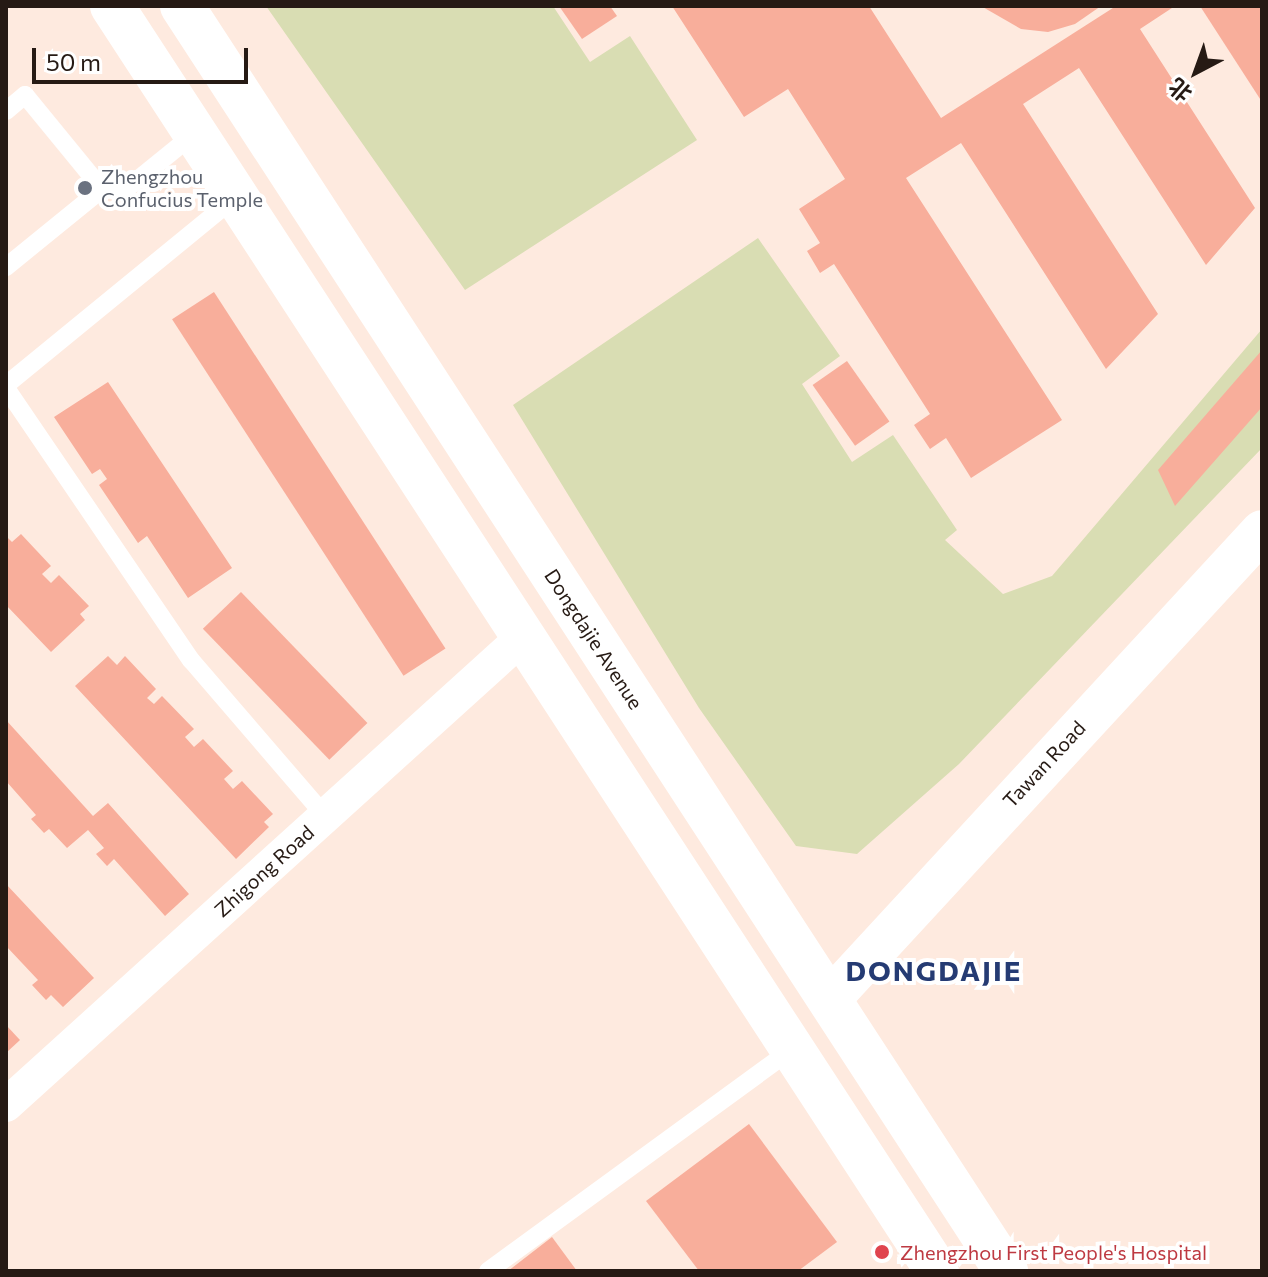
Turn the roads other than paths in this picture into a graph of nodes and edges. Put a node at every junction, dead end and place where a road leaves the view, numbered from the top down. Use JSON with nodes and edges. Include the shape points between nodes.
{"nodes":[{"id":1,"x":112,"y":6,"type":"edge"},
{"id":2,"x":182,"y":6,"type":"edge"},
{"id":3,"x":6,"y":111,"type":"edge"},
{"id":4,"x":195,"y":133,"type":"junction"},
{"id":5,"x":102,"y":189,"type":"junction"},
{"id":6,"x":236,"y":197,"type":"junction"},
{"id":7,"x":6,"y":267,"type":"edge"},
{"id":8,"x":6,"y":386,"type":"edge"},
{"id":9,"x":1262,"y":531,"type":"edge"},
{"id":10,"x":523,"y":637,"type":"junction"},
{"id":11,"x":325,"y":816,"type":"junction"},
{"id":12,"x":829,"y":1000,"type":"junction"},
{"id":13,"x":792,"y":1049,"type":"junction"},
{"id":14,"x":6,"y":1105,"type":"edge"},
{"id":15,"x":488,"y":1271,"type":"edge"},
{"id":16,"x":937,"y":1271,"type":"edge"},
{"id":17,"x":1006,"y":1271,"type":"edge"}],
"edges":[{"from":1,"to":4,"type":"main road"},
{"from":2,"to":12,"type":"main road","name":"Dongdajie Avenue"},
{"from":3,"to":5,"type":"lane","via":[[25,95]]},
{"from":4,"to":5,"type":"lane","via":[[125,190]]},
{"from":4,"to":6,"type":"main road"},
{"from":5,"to":7,"type":"lane"},
{"from":6,"to":8,"type":"lane"},
{"from":6,"to":10,"type":"main road"},
{"from":8,"to":11,"type":"lane","via":[[191,660]]},
{"from":9,"to":12,"type":"street","name":"Tawan Road"},
{"from":10,"to":11,"type":"street","name":"Zhigong Road"},
{"from":10,"to":13,"type":"main road"},
{"from":11,"to":14,"type":"street","name":"Zhigong Road"},
{"from":12,"to":17,"type":"main road","name":"Dongdajie Avenue"},
{"from":13,"to":15,"type":"lane"},
{"from":13,"to":16,"type":"main road"}]}
